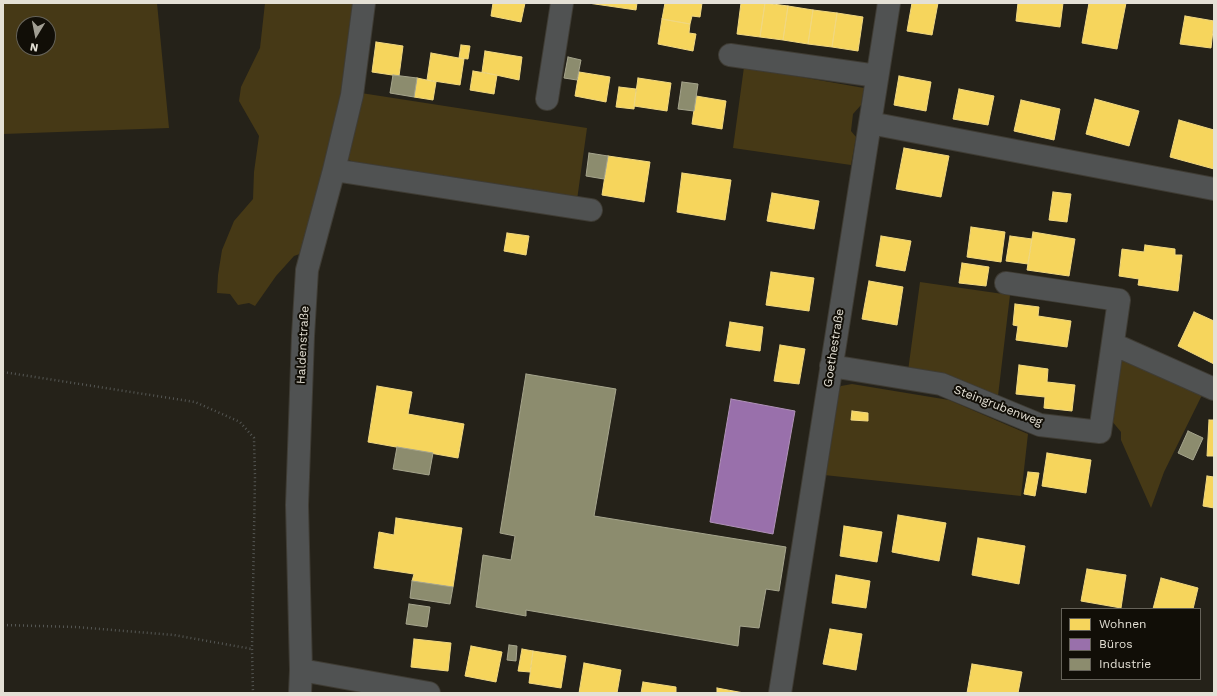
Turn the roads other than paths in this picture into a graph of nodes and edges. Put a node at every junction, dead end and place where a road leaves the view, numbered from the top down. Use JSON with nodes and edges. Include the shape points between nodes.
{"nodes":[{"id":1,"x":364,"y":3,"type":"edge"},
{"id":2,"x":562,"y":3,"type":"edge"},
{"id":3,"x":889,"y":3,"type":"edge"},
{"id":4,"x":730,"y":55,"type":"dead end"},
{"id":5,"x":877,"y":76,"type":"junction"},
{"id":6,"x":547,"y":99,"type":"dead end"},
{"id":7,"x":870,"y":123,"type":"junction"},
{"id":8,"x":334,"y":170,"type":"junction"},
{"id":9,"x":1214,"y":189,"type":"edge"},
{"id":10,"x":591,"y":210,"type":"dead end"},
{"id":11,"x":1006,"y":283,"type":"dead end"},
{"id":12,"x":1113,"y":344,"type":"junction"},
{"id":13,"x":831,"y":366,"type":"junction"},
{"id":14,"x":1214,"y":389,"type":"edge"},
{"id":15,"x":301,"y":670,"type":"junction"},
{"id":16,"x":300,"y":693,"type":"edge"},
{"id":17,"x":429,"y":693,"type":"edge"},
{"id":18,"x":780,"y":693,"type":"edge"}],
"edges":[{"from":1,"to":8,"type":"street","name":"Haldenstraße","via":[[352,95]]},
{"from":2,"to":6,"type":"street"},
{"from":3,"to":5,"type":"street","name":"Goethestraße"},
{"from":4,"to":5,"type":"street"},
{"from":5,"to":7,"type":"street","name":"Goethestraße"},
{"from":7,"to":9,"type":"street"},
{"from":7,"to":13,"type":"street","name":"Goethestraße"},
{"from":8,"to":10,"type":"street"},
{"from":8,"to":15,"type":"street","name":"Haldenstraße","via":[[307,270],[297,505]]},
{"from":11,"to":12,"type":"street","name":"Steingrubenweg","via":[[1119,300]]},
{"from":12,"to":13,"type":"street","name":"Steingrubenweg","via":[[1100,432],[1040,425],[941,384]]},
{"from":12,"to":14,"type":"street"},
{"from":13,"to":18,"type":"street","name":"Goethestraße"},
{"from":15,"to":16,"type":"street","name":"Haldenstraße"},
{"from":15,"to":17,"type":"street"}]}
